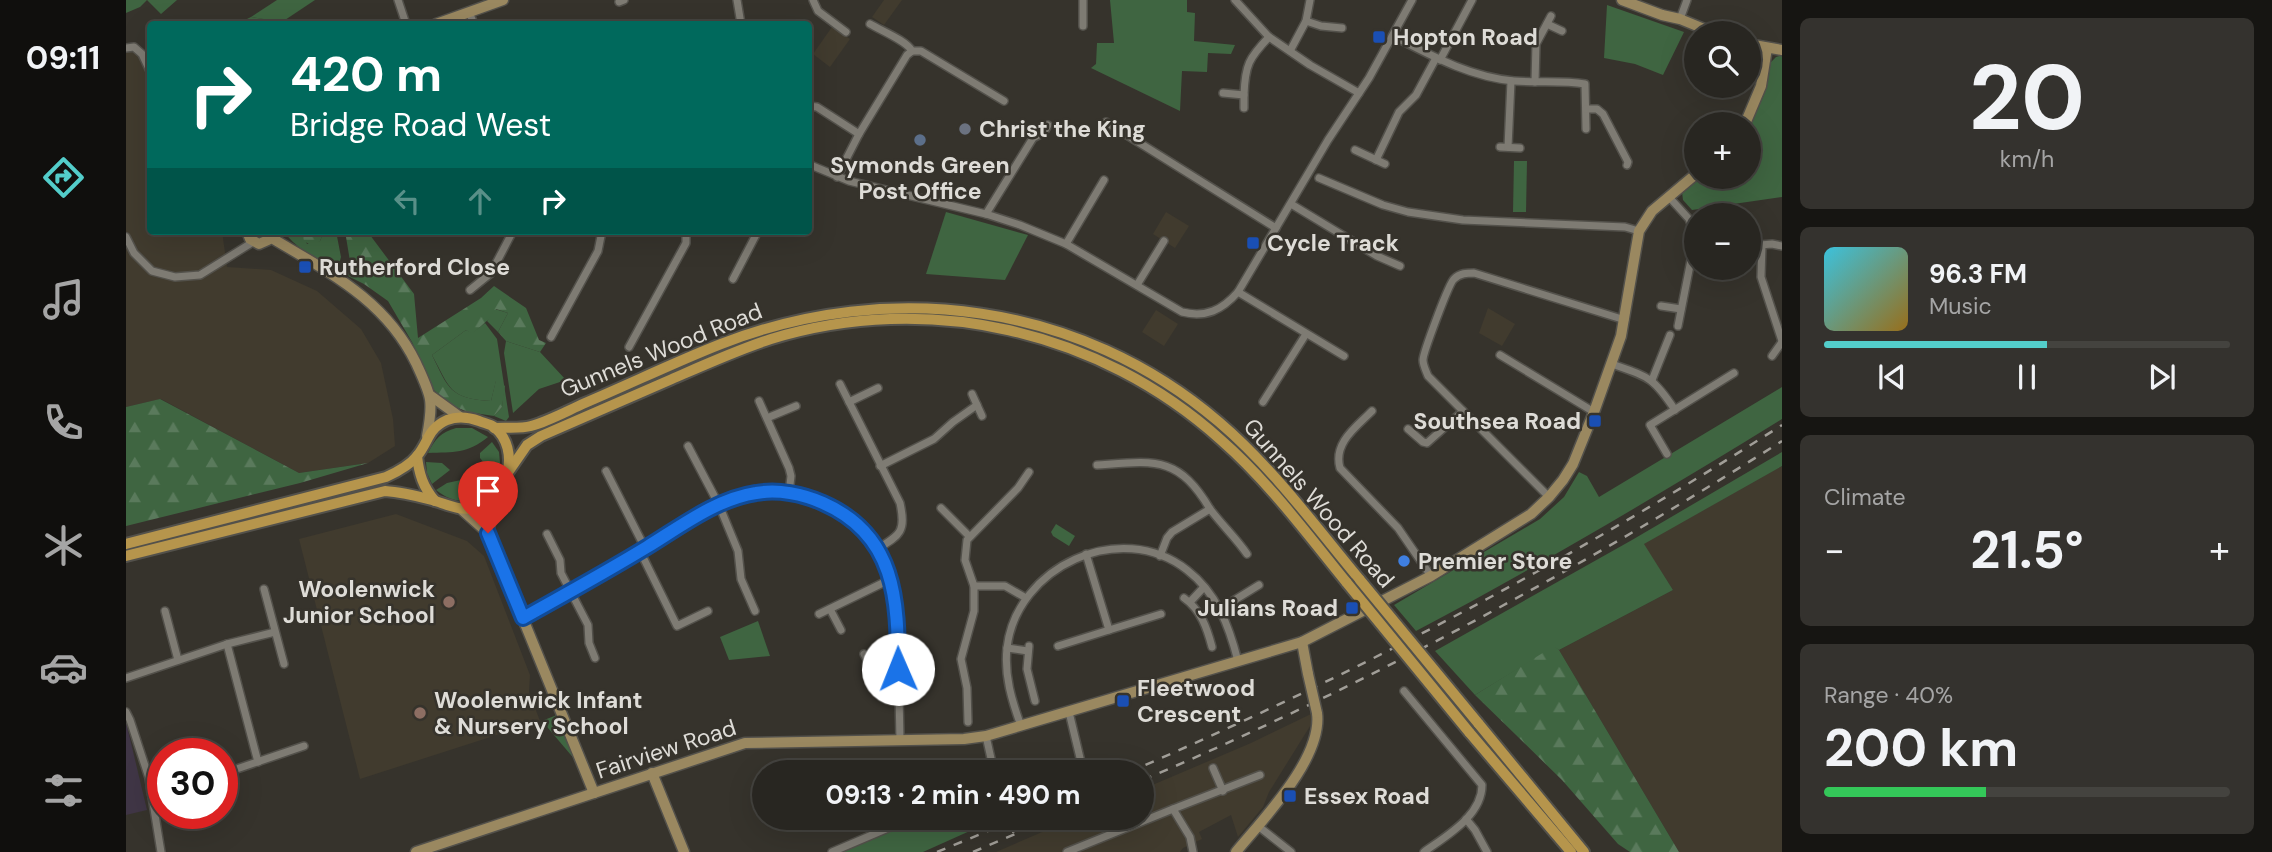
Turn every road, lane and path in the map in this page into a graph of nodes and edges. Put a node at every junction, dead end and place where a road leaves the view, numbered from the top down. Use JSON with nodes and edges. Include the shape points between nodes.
{"nodes":[{"id":1,"x":398,"y":0,"type":"edge"},
{"id":2,"x":503,"y":0,"type":"edge"},
{"id":3,"x":738,"y":0,"type":"edge"},
{"id":4,"x":813,"y":0,"type":"edge"},
{"id":5,"x":1083,"y":0,"type":"edge"},
{"id":6,"x":1235,"y":0,"type":"edge"},
{"id":7,"x":1310,"y":0,"type":"edge"},
{"id":8,"x":1412,"y":0,"type":"edge"},
{"id":9,"x":1472,"y":0,"type":"edge"},
{"id":10,"x":1622,"y":0,"type":"edge"},
{"id":11,"x":1687,"y":0,"type":"edge"},
{"id":12,"x":469,"y":12,"type":"junction"},
{"id":13,"x":1680,"y":19,"type":"junction"},
{"id":14,"x":405,"y":21,"type":"edge"},
{"id":15,"x":444,"y":21,"type":"edge"},
{"id":16,"x":473,"y":21,"type":"edge"},
{"id":17,"x":741,"y":21,"type":"edge"},
{"id":18,"x":1306,"y":21,"type":"junction"},
{"id":19,"x":1685,"y":21,"type":"edge"},
{"id":20,"x":870,"y":23,"type":"dead end"},
{"id":21,"x":1083,"y":26,"type":"dead end"},
{"id":22,"x":1342,"y":28,"type":"dead end"},
{"id":23,"x":1562,"y":31,"type":"dead end"},
{"id":24,"x":846,"y":32,"type":"dead end"},
{"id":25,"x":1393,"y":36,"type":"junction"},
{"id":26,"x":1269,"y":37,"type":"junction"},
{"id":27,"x":1761,"y":47,"type":"edge"},
{"id":28,"x":130,"y":48,"type":"edge"},
{"id":29,"x":1767,"y":48,"type":"junction"},
{"id":30,"x":1782,"y":50,"type":"edge"},
{"id":31,"x":912,"y":51,"type":"junction"},
{"id":32,"x":1290,"y":51,"type":"junction"},
{"id":33,"x":1438,"y":59,"type":"junction"},
{"id":34,"x":147,"y":65,"type":"edge"},
{"id":35,"x":1511,"y":80,"type":"junction"},
{"id":36,"x":1535,"y":82,"type":"junction"},
{"id":37,"x":1223,"y":93,"type":"dead end"},
{"id":38,"x":1359,"y":93,"type":"junction"},
{"id":39,"x":1244,"y":94,"type":"junction"},
{"id":40,"x":1004,"y":101,"type":"dead end"},
{"id":41,"x":812,"y":106,"type":"edge"},
{"id":42,"x":1244,"y":108,"type":"dead end"},
{"id":43,"x":1586,"y":109,"type":"junction"},
{"id":44,"x":1750,"y":112,"type":"edge"},
{"id":45,"x":1106,"y":122,"type":"dead end"},
{"id":46,"x":1048,"y":125,"type":"dead end"},
{"id":47,"x":1586,"y":129,"type":"dead end"},
{"id":48,"x":859,"y":134,"type":"junction"},
{"id":49,"x":1520,"y":148,"type":"dead end"},
{"id":50,"x":1355,"y":150,"type":"dead end"},
{"id":51,"x":1376,"y":160,"type":"junction"},
{"id":52,"x":1385,"y":163,"type":"dead end"},
{"id":53,"x":1628,"y":165,"type":"dead end"},
{"id":54,"x":812,"y":166,"type":"edge"},
{"id":55,"x":837,"y":177,"type":"junction"},
{"id":56,"x":1319,"y":178,"type":"dead end"},
{"id":57,"x":1104,"y":180,"type":"dead end"},
{"id":58,"x":1684,"y":184,"type":"edge"},
{"id":59,"x":1669,"y":197,"type":"junction"},
{"id":60,"x":1291,"y":204,"type":"junction"},
{"id":61,"x":986,"y":214,"type":"junction"},
{"id":62,"x":1684,"y":214,"type":"edge"},
{"id":63,"x":1276,"y":228,"type":"junction"},
{"id":64,"x":1639,"y":231,"type":"junction"},
{"id":65,"x":249,"y":235,"type":"edge"},
{"id":66,"x":270,"y":235,"type":"edge"},
{"id":67,"x":273,"y":235,"type":"edge"},
{"id":68,"x":511,"y":235,"type":"edge"},
{"id":69,"x":601,"y":235,"type":"edge"},
{"id":70,"x":686,"y":235,"type":"edge"},
{"id":71,"x":756,"y":235,"type":"edge"},
{"id":72,"x":126,"y":237,"type":"edge"},
{"id":73,"x":1164,"y":241,"type":"dead end"},
{"id":74,"x":253,"y":242,"type":"junction"},
{"id":75,"x":1066,"y":244,"type":"junction"},
{"id":76,"x":1762,"y":245,"type":"joint"},
{"id":77,"x":1782,"y":246,"type":"edge"},
{"id":78,"x":1400,"y":266,"type":"dead end"},
{"id":79,"x":733,"y":279,"type":"dead end"},
{"id":80,"x":1686,"y":280,"type":"edge"},
{"id":81,"x":1137,"y":285,"type":"junction"},
{"id":82,"x":470,"y":290,"type":"dead end"},
{"id":83,"x":1238,"y":292,"type":"junction"},
{"id":84,"x":1661,"y":306,"type":"dead end"},
{"id":85,"x":1681,"y":309,"type":"junction"},
{"id":86,"x":1625,"y":320,"type":"junction"},
{"id":87,"x":1678,"y":326,"type":"dead end"},
{"id":88,"x":1306,"y":334,"type":"junction"},
{"id":89,"x":1670,"y":335,"type":"dead end"},
{"id":90,"x":551,"y":337,"type":"dead end"},
{"id":91,"x":1782,"y":342,"type":"edge"},
{"id":92,"x":629,"y":347,"type":"dead end"},
{"id":93,"x":1500,"y":355,"type":"dead end"},
{"id":94,"x":1345,"y":356,"type":"dead end"},
{"id":95,"x":1772,"y":356,"type":"dead end"},
{"id":96,"x":1612,"y":364,"type":"junction"},
{"id":97,"x":1734,"y":373,"type":"dead end"},
{"id":98,"x":1652,"y":380,"type":"junction"},
{"id":99,"x":839,"y":384,"type":"dead end"},
{"id":100,"x":878,"y":387,"type":"dead end"},
{"id":101,"x":972,"y":394,"type":"dead end"},
{"id":102,"x":431,"y":396,"type":"junction"},
{"id":103,"x":759,"y":401,"type":"dead end"},
{"id":104,"x":849,"y":402,"type":"junction"},
{"id":105,"x":1263,"y":402,"type":"dead end"},
{"id":106,"x":977,"y":405,"type":"junction"},
{"id":107,"x":796,"y":406,"type":"dead end"},
{"id":108,"x":1675,"y":410,"type":"junction"},
{"id":109,"x":1372,"y":411,"type":"dead end"},
{"id":110,"x":1463,"y":411,"type":"junction"},
{"id":111,"x":1594,"y":412,"type":"junction"},
{"id":112,"x":982,"y":416,"type":"dead end"},
{"id":113,"x":460,"y":417,"type":"junction"},
{"id":114,"x":768,"y":418,"type":"junction"},
{"id":115,"x":494,"y":428,"type":"junction"},
{"id":116,"x":1408,"y":429,"type":"dead end"},
{"id":117,"x":427,"y":436,"type":"junction"},
{"id":118,"x":688,"y":446,"type":"dead end"},
{"id":119,"x":1667,"y":454,"type":"dead end"},
{"id":120,"x":417,"y":456,"type":"junction"},
{"id":121,"x":1097,"y":465,"type":"dead end"},
{"id":122,"x":880,"y":466,"type":"junction"},
{"id":123,"x":509,"y":471,"type":"junction"},
{"id":124,"x":606,"y":471,"type":"dead end"},
{"id":125,"x":1030,"y":472,"type":"dead end"},
{"id":126,"x":789,"y":493,"type":"junction"},
{"id":127,"x":496,"y":496,"type":"junction"},
{"id":128,"x":1549,"y":497,"type":"junction"},
{"id":129,"x":435,"y":501,"type":"junction"},
{"id":130,"x":719,"y":505,"type":"junction"},
{"id":131,"x":941,"y":508,"type":"dead end"},
{"id":132,"x":461,"y":509,"type":"junction"},
{"id":133,"x":1210,"y":509,"type":"junction"},
{"id":134,"x":488,"y":533,"type":"junction"},
{"id":135,"x":547,"y":534,"type":"dead end"},
{"id":136,"x":969,"y":536,"type":"junction"},
{"id":137,"x":126,"y":544,"type":"edge"},
{"id":138,"x":877,"y":549,"type":"junction"},
{"id":139,"x":643,"y":550,"type":"junction"},
{"id":140,"x":1086,"y":554,"type":"junction"},
{"id":141,"x":1247,"y":554,"type":"dead end"},
{"id":142,"x":126,"y":556,"type":"edge"},
{"id":143,"x":1160,"y":556,"type":"junction"},
{"id":144,"x":1432,"y":576,"type":"junction"},
{"id":145,"x":891,"y":579,"type":"junction"},
{"id":146,"x":1259,"y":584,"type":"dead end"},
{"id":147,"x":974,"y":586,"type":"junction"},
{"id":148,"x":1204,"y":587,"type":"junction"},
{"id":149,"x":264,"y":589,"type":"dead end"},
{"id":150,"x":570,"y":592,"type":"junction"},
{"id":151,"x":1026,"y":598,"type":"junction"},
{"id":152,"x":831,"y":609,"type":"junction"},
{"id":153,"x":1220,"y":609,"type":"junction"},
{"id":154,"x":165,"y":611,"type":"dead end"},
{"id":155,"x":708,"y":611,"type":"dead end"},
{"id":156,"x":755,"y":611,"type":"dead end"},
{"id":157,"x":818,"y":614,"type":"dead end"},
{"id":158,"x":1161,"y":614,"type":"dead end"},
{"id":159,"x":523,"y":618,"type":"junction"},
{"id":160,"x":841,"y":630,"type":"dead end"},
{"id":161,"x":1109,"y":630,"type":"junction"},
{"id":162,"x":275,"y":632,"type":"junction"},
{"id":163,"x":1302,"y":642,"type":"junction"},
{"id":164,"x":228,"y":644,"type":"junction"},
{"id":165,"x":1058,"y":646,"type":"dead end"},
{"id":166,"x":1212,"y":647,"type":"dead end"},
{"id":167,"x":1007,"y":649,"type":"junction"},
{"id":168,"x":864,"y":654,"type":"dead end"},
{"id":169,"x":596,"y":658,"type":"dead end"},
{"id":170,"x":178,"y":660,"type":"junction"},
{"id":171,"x":1238,"y":661,"type":"junction"},
{"id":172,"x":284,"y":664,"type":"dead end"},
{"id":173,"x":898,"y":669,"type":"junction"},
{"id":174,"x":873,"y":671,"type":"junction"},
{"id":175,"x":126,"y":678,"type":"edge"},
{"id":176,"x":864,"y":678,"type":"dead end"},
{"id":177,"x":1404,"y":691,"type":"dead end"},
{"id":178,"x":1035,"y":701,"type":"dead end"},
{"id":179,"x":126,"y":712,"type":"edge"},
{"id":180,"x":1069,"y":712,"type":"junction"},
{"id":181,"x":968,"y":722,"type":"dead end"},
{"id":182,"x":1021,"y":726,"type":"junction"},
{"id":183,"x":986,"y":736,"type":"junction"},
{"id":184,"x":900,"y":739,"type":"junction"},
{"id":185,"x":304,"y":746,"type":"dead end"},
{"id":186,"x":991,"y":760,"type":"edge"},
{"id":187,"x":1081,"y":760,"type":"edge"},
{"id":188,"x":258,"y":762,"type":"junction"},
{"id":189,"x":1213,"y":768,"type":"dead end"},
{"id":190,"x":238,"y":769,"type":"edge"},
{"id":191,"x":652,"y":773,"type":"junction"},
{"id":192,"x":1260,"y":775,"type":"dead end"},
{"id":193,"x":1223,"y":791,"type":"junction"},
{"id":194,"x":594,"y":793,"type":"junction"},
{"id":195,"x":1174,"y":809,"type":"junction"},
{"id":196,"x":1466,"y":819,"type":"junction"},
{"id":197,"x":1258,"y":826,"type":"junction"},
{"id":198,"x":884,"y":830,"type":"edge"},
{"id":199,"x":161,"y":852,"type":"edge"},
{"id":200,"x":416,"y":852,"type":"edge"},
{"id":201,"x":684,"y":852,"type":"edge"},
{"id":202,"x":832,"y":852,"type":"edge"},
{"id":203,"x":1067,"y":852,"type":"edge"},
{"id":204,"x":1193,"y":852,"type":"edge"},
{"id":205,"x":1236,"y":852,"type":"edge"},
{"id":206,"x":1291,"y":852,"type":"edge"},
{"id":207,"x":1424,"y":852,"type":"edge"},
{"id":208,"x":1487,"y":852,"type":"edge"},
{"id":209,"x":1571,"y":852,"type":"edge"},
{"id":210,"x":1584,"y":852,"type":"edge"}],
"edges":[{"from":1,"to":14,"type":"street"},
{"from":2,"to":12,"type":"street"},
{"from":3,"to":17,"type":"street"},
{"from":4,"to":24,"type":"street","via":[[818,11]]},
{"from":5,"to":21,"type":"street"},
{"from":6,"to":26,"type":"street"},
{"from":7,"to":18,"type":"street"},
{"from":8,"to":25,"type":"street"},
{"from":9,"to":33,"type":"street"},
{"from":10,"to":13,"type":"street"},
{"from":11,"to":13,"type":"street"},
{"from":12,"to":15,"type":"street"},
{"from":12,"to":16,"type":"street"},
{"from":13,"to":19,"type":"street"},
{"from":18,"to":22,"type":"street"},
{"from":18,"to":32,"type":"street"},
{"from":20,"to":31,"type":"street"},
{"from":23,"to":36,"type":"street","via":[[1549,20],[1536,44]]},
{"from":25,"to":33,"type":"street"},
{"from":25,"to":38,"type":"street"},
{"from":26,"to":32,"type":"street"},
{"from":26,"to":39,"type":"street","via":[[1246,67]]},
{"from":27,"to":29,"type":"street"},
{"from":28,"to":34,"type":"street","via":[[142,54]]},
{"from":29,"to":30,"type":"street"},
{"from":29,"to":44,"type":"street","via":[[1761,86]]},
{"from":31,"to":40,"type":"street","via":[[921,51]]},
{"from":31,"to":48,"type":"street"},
{"from":32,"to":38,"type":"street"},
{"from":33,"to":35,"type":"street","via":[[1474,74]]},
{"from":33,"to":51,"type":"street","via":[[1416,95],[1399,112]]},
{"from":35,"to":36,"type":"street"},
{"from":35,"to":49,"type":"street","via":[[1504,147]]},
{"from":36,"to":43,"type":"street","via":[[1585,84]]},
{"from":37,"to":39,"type":"street"},
{"from":38,"to":60,"type":"street"},
{"from":39,"to":42,"type":"street"},
{"from":41,"to":48,"type":"street"},
{"from":43,"to":47,"type":"street"},
{"from":43,"to":53,"type":"street","via":[[1604,114]]},
{"from":45,"to":63,"type":"street"},
{"from":46,"to":61,"type":"street","via":[[1033,138]]},
{"from":48,"to":55,"type":"street"},
{"from":50,"to":51,"type":"street"},
{"from":51,"to":52,"type":"street"},
{"from":54,"to":55,"type":"street"},
{"from":55,"to":61,"type":"street"},
{"from":56,"to":64,"type":"street","via":[[1408,212]]},
{"from":57,"to":75,"type":"street"},
{"from":58,"to":59,"type":"street"},
{"from":59,"to":62,"type":"street"},
{"from":59,"to":64,"type":"street"},
{"from":60,"to":63,"type":"street"},
{"from":60,"to":78,"type":"street"},
{"from":61,"to":75,"type":"street"},
{"from":63,"to":83,"type":"street"},
{"from":64,"to":86,"type":"street","name":"Fairview Road"},
{"from":65,"to":74,"type":"street"},
{"from":66,"to":74,"type":"street","via":[[264,243]]},
{"from":67,"to":102,"type":"street","via":[[370,301],[403,340]]},
{"from":68,"to":82,"type":"street","via":[[491,273]]},
{"from":69,"to":90,"type":"street"},
{"from":70,"to":92,"type":"street","via":[[686,243]]},
{"from":71,"to":79,"type":"street"},
{"from":72,"to":74,"type":"street","via":[[152,271],[175,278],[200,275]]},
{"from":73,"to":81,"type":"street"},
{"from":75,"to":81,"type":"street"},
{"from":76,"to":77,"type":"street"},
{"from":76,"to":91,"type":"street","via":[[1762,277]]},
{"from":80,"to":85,"type":"street"},
{"from":81,"to":83,"type":"street","via":[[1191,314],[1216,311]]},
{"from":83,"to":88,"type":"street"},
{"from":84,"to":85,"type":"street"},
{"from":85,"to":87,"type":"street"},
{"from":86,"to":96,"type":"street","name":"Fairview Road"},
{"from":86,"to":110,"type":"street","via":[[1474,273],[1456,277],[1449,284],[1423,359],[1428,376]]},
{"from":88,"to":94,"type":"street"},
{"from":88,"to":105,"type":"street"},
{"from":89,"to":98,"type":"street"},
{"from":91,"to":95,"type":"street"},
{"from":93,"to":111,"type":"street"},
{"from":96,"to":98,"type":"street"},
{"from":96,"to":111,"type":"street","name":"Fairview Road"},
{"from":97,"to":108,"type":"street"},
{"from":98,"to":108,"type":"street"},
{"from":99,"to":104,"type":"street"},
{"from":100,"to":104,"type":"street"},
{"from":101,"to":106,"type":"street"},
{"from":102,"to":113,"type":"street"},
{"from":102,"to":117,"type":"street"},
{"from":103,"to":114,"type":"street"},
{"from":104,"to":122,"type":"street"},
{"from":106,"to":112,"type":"street"},
{"from":106,"to":122,"type":"street","via":[[934,439]]},
{"from":107,"to":114,"type":"street"},
{"from":108,"to":119,"type":"street","via":[[1650,425]]},
{"from":109,"to":144,"type":"street","via":[[1343,442],[1337,459],[1340,468],[1398,528]]},
{"from":110,"to":116,"type":"street","via":[[1427,443]]},
{"from":110,"to":128,"type":"street"},
{"from":111,"to":128,"type":"street","name":"Fairview Road","via":[[1573,464]]},
{"from":113,"to":115,"type":"main road","name":"Gunnels Wood Road"},
{"from":113,"to":117,"type":"main road","via":[[449,419]]},
{"from":114,"to":126,"type":"street","via":[[789,468]]},
{"from":115,"to":123,"type":"main road","via":[[509,454]]},
{"from":115,"to":210,"type":"main road","name":"Gunnels Wood Road","bridge":true,"via":[[529,427],[721,344],[815,317],[872,309],[946,309],[1064,333],[1150,373],[1219,422],[1277,481]]},
{"from":117,"to":120,"type":"main road"},
{"from":118,"to":130,"type":"street"},
{"from":120,"to":129,"type":"main road","via":[[425,489]]},
{"from":120,"to":137,"type":"main road","via":[[386,477]]},
{"from":121,"to":133,"type":"street","via":[[1150,462],[1167,466],[1191,481]]},
{"from":122,"to":138,"type":"street","via":[[900,503],[904,521],[900,531]]},
{"from":123,"to":127,"type":"main road","name":"Gunnels Wood Road"},
{"from":123,"to":209,"type":"main road","name":"Gunnels Wood Road","bridge":true,"via":[[527,445],[541,436],[729,354],[816,328],[887,318],[937,320],[1051,342],[1135,377],[1199,421],[1255,473]]},
{"from":124,"to":139,"type":"street"},
{"from":125,"to":136,"type":"street"},
{"from":126,"to":130,"type":"street","via":[[756,493]]},
{"from":126,"to":138,"type":"street","via":[[848,516]]},
{"from":127,"to":132,"type":"main road","via":[[485,504]]},
{"from":127,"to":134,"type":"street"},
{"from":128,"to":144,"type":"street","name":"Fairview Road","via":[[1515,526]]},
{"from":129,"to":132,"type":"main road"},
{"from":129,"to":142,"type":"main road","via":[[397,492],[371,493]]},
{"from":130,"to":139,"type":"street"},
{"from":130,"to":156,"type":"street","via":[[738,551],[740,579]]},
{"from":131,"to":136,"type":"street"},
{"from":132,"to":134,"type":"street"},
{"from":133,"to":141,"type":"street"},
{"from":133,"to":143,"type":"street","via":[[1172,532]]},
{"from":134,"to":159,"type":"street"},
{"from":135,"to":150,"type":"street"},
{"from":136,"to":147,"type":"street","via":[[964,555]]},
{"from":138,"to":145,"type":"street"},
{"from":139,"to":150,"type":"street"},
{"from":139,"to":155,"type":"street","via":[[677,626]]},
{"from":140,"to":143,"type":"street","via":[[1115,548]]},
{"from":140,"to":151,"type":"street","via":[[1059,566]]},
{"from":140,"to":161,"type":"street"},
{"from":143,"to":148,"type":"street","via":[[1184,567]]},
{"from":144,"to":163,"type":"street","name":"Fairview Road"},
{"from":145,"to":152,"type":"street"},
{"from":145,"to":173,"type":"street","via":[[897,608]]},
{"from":146,"to":153,"type":"street"},
{"from":147,"to":151,"type":"street","via":[[1005,586]]},
{"from":147,"to":181,"type":"street","via":[[974,611],[961,659]]},
{"from":148,"to":153,"type":"street"},
{"from":148,"to":166,"type":"street","via":[[1187,600],[1205,624]]},
{"from":149,"to":162,"type":"street"},
{"from":150,"to":159,"type":"street"},
{"from":150,"to":169,"type":"street","via":[[588,625]]},
{"from":151,"to":167,"type":"street","via":[[1013,622]]},
{"from":152,"to":157,"type":"street"},
{"from":152,"to":160,"type":"street"},
{"from":153,"to":171,"type":"street"},
{"from":154,"to":170,"type":"street"},
{"from":158,"to":161,"type":"street"},
{"from":159,"to":194,"type":"street"},
{"from":161,"to":165,"type":"street"},
{"from":162,"to":164,"type":"street"},
{"from":162,"to":172,"type":"street"},
{"from":163,"to":171,"type":"street","name":"Fairview Road"},
{"from":163,"to":197,"type":"street","bridge":true,"via":[[1317,730],[1286,791]]},
{"from":164,"to":170,"type":"street"},
{"from":164,"to":188,"type":"street"},
{"from":167,"to":178,"type":"street","via":[[1028,649],[1027,669]]},
{"from":167,"to":182,"type":"street","via":[[1009,688]]},
{"from":168,"to":174,"type":"street"},
{"from":170,"to":175,"type":"street"},
{"from":171,"to":180,"type":"street","name":"Fairview Road"},
{"from":173,"to":174,"type":"street"},
{"from":173,"to":184,"type":"street"},
{"from":174,"to":176,"type":"street"},
{"from":177,"to":196,"type":"street","via":[[1482,785],[1477,805]]},
{"from":179,"to":199,"type":"street","via":[[149,778]]},
{"from":180,"to":182,"type":"street","name":"Fairview Road"},
{"from":180,"to":187,"type":"street"},
{"from":182,"to":183,"type":"street","name":"Fairview Road"},
{"from":183,"to":184,"type":"street","name":"Fairview Road"},
{"from":183,"to":186,"type":"street"},
{"from":184,"to":191,"type":"street","name":"Fairview Road","via":[[746,743]]},
{"from":185,"to":188,"type":"street"},
{"from":188,"to":190,"type":"street"},
{"from":189,"to":193,"type":"street"},
{"from":191,"to":194,"type":"street","name":"Fairview Road"},
{"from":191,"to":201,"type":"street"},
{"from":192,"to":193,"type":"street"},
{"from":193,"to":195,"type":"street"},
{"from":194,"to":200,"type":"street","name":"Fairview Road"},
{"from":195,"to":203,"type":"street"},
{"from":195,"to":204,"type":"street"},
{"from":196,"to":207,"type":"street"},
{"from":196,"to":208,"type":"street"},
{"from":197,"to":205,"type":"street"},
{"from":197,"to":206,"type":"street"},
{"from":198,"to":202,"type":"street"}]}
